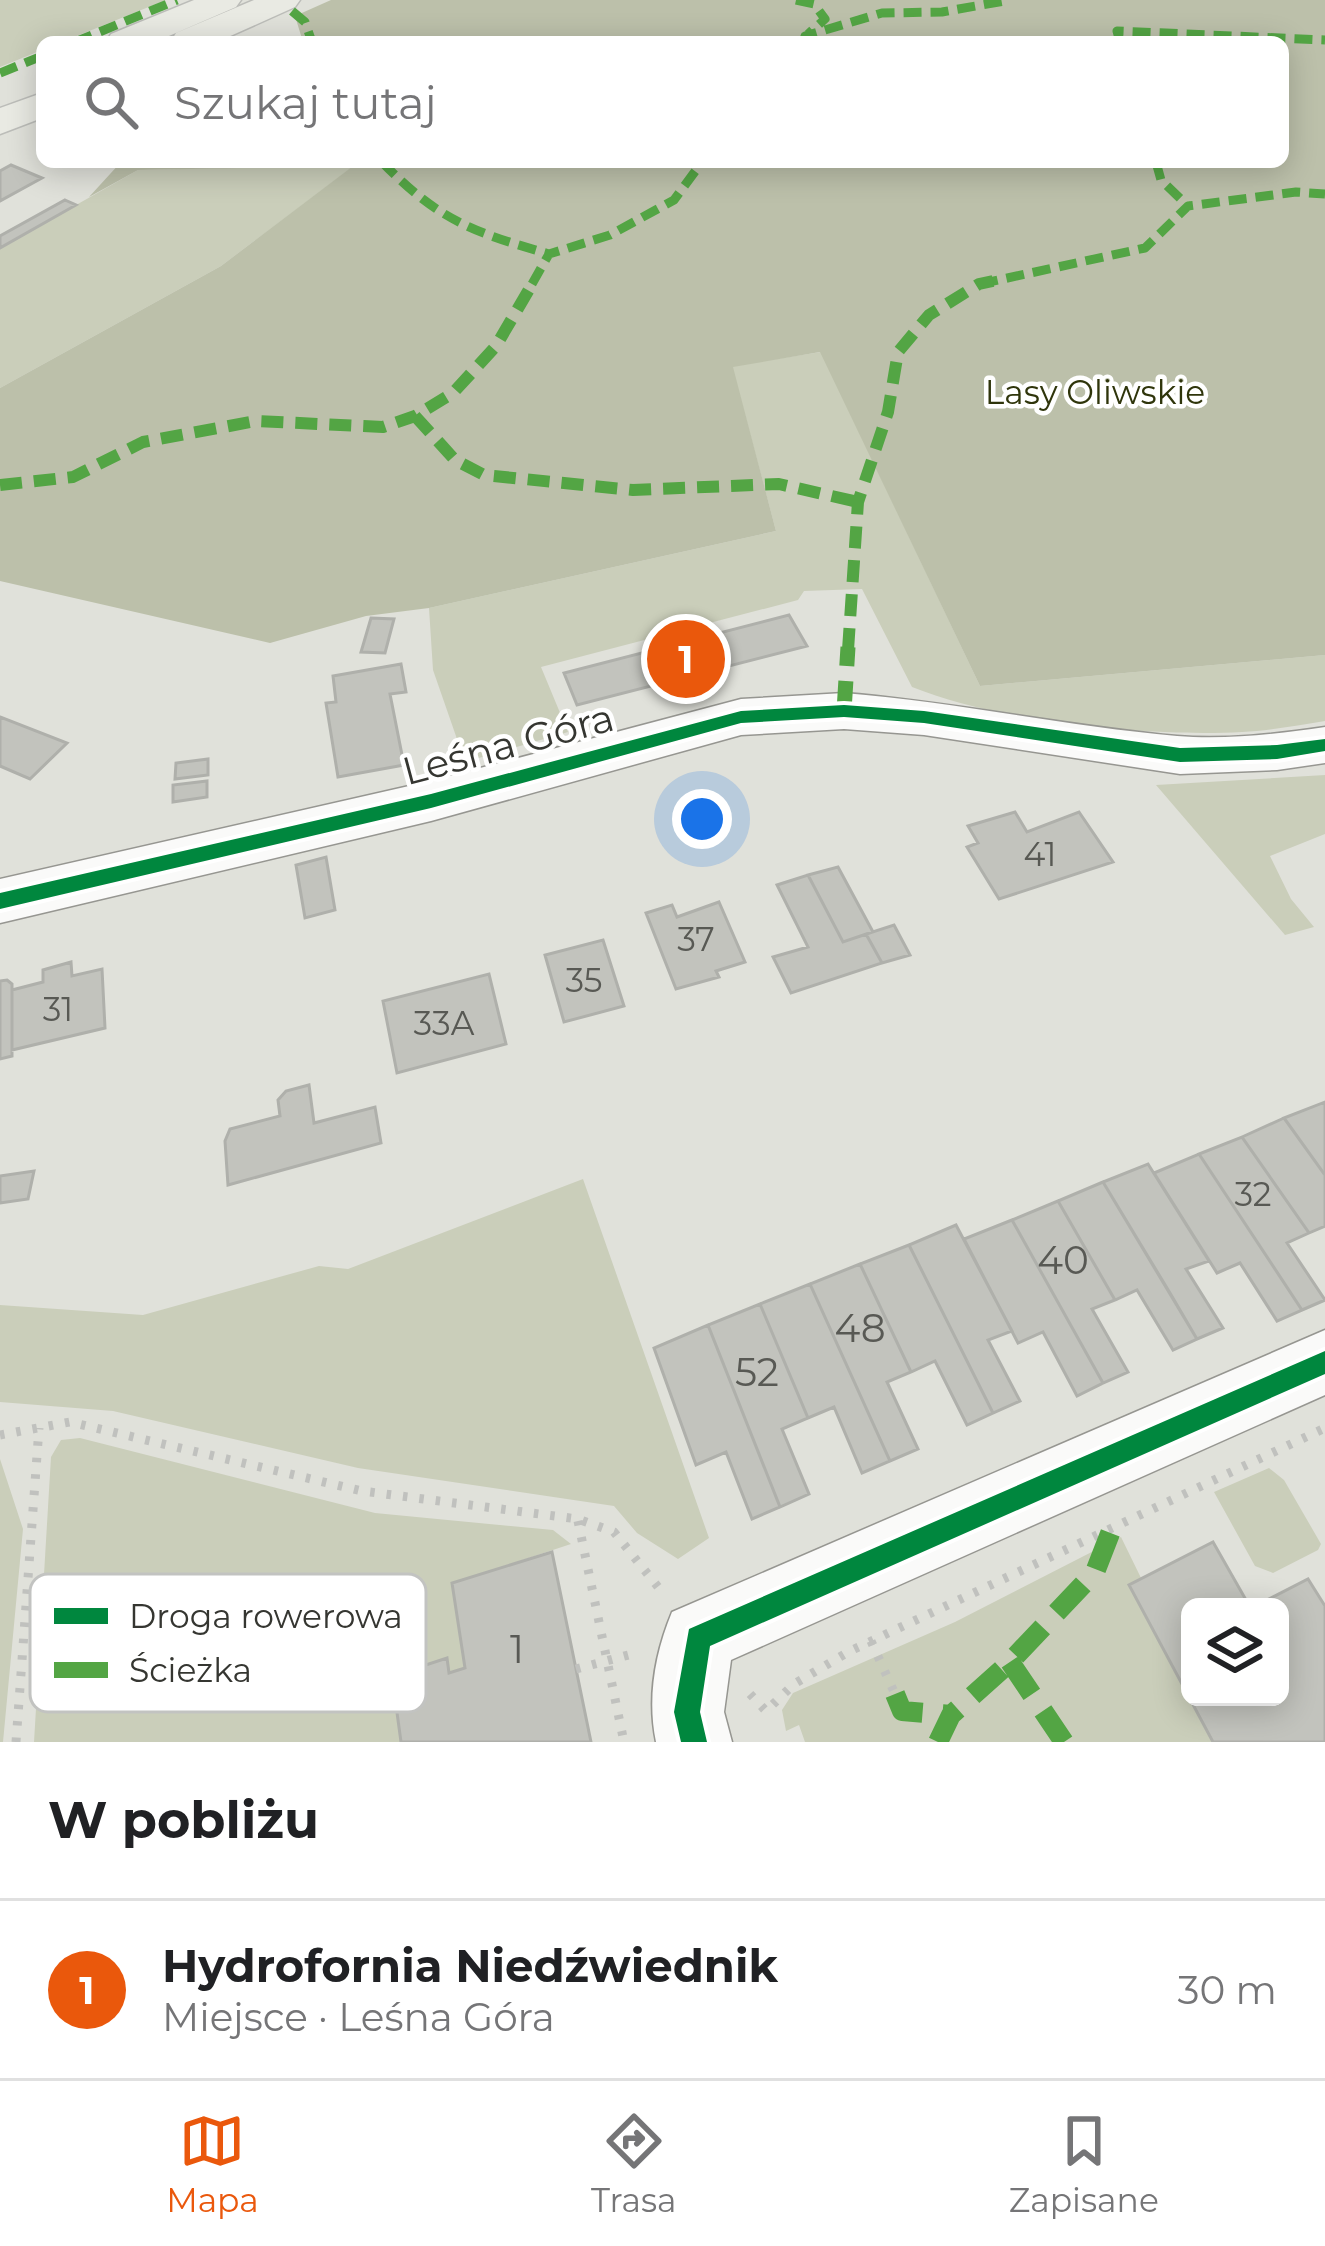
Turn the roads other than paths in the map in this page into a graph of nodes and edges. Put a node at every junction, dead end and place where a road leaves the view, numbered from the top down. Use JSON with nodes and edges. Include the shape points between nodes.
{"nodes":[{"id":1,"x":224,"y":0,"type":"edge"},
{"id":2,"x":283,"y":0,"type":"edge"},
{"id":3,"x":138,"y":36,"type":"edge"},
{"id":4,"x":200,"y":36,"type":"edge"},
{"id":5,"x":36,"y":79,"type":"edge"},
{"id":6,"x":0,"y":94,"type":"edge"},
{"id":7,"x":36,"y":107,"type":"edge"},
{"id":8,"x":0,"y":122,"type":"edge"},
{"id":9,"x":1325,"y":745,"type":"edge"},
{"id":10,"x":0,"y":901,"type":"edge"},
{"id":11,"x":1325,"y":1362,"type":"edge"},
{"id":12,"x":694,"y":1742,"type":"edge"}],
"edges":[{"from":1,"to":3,"type":"main road"},
{"from":2,"to":4,"type":"main road"},
{"from":5,"to":6,"type":"main road"},
{"from":7,"to":8,"type":"main road"},
{"from":9,"to":10,"type":"street","name":"Leśna Góra","via":[[1180,755],[924,717],[741,717],[431,801]]},
{"from":11,"to":12,"type":"street","via":[[698,1638],[687,1712]]}]}
